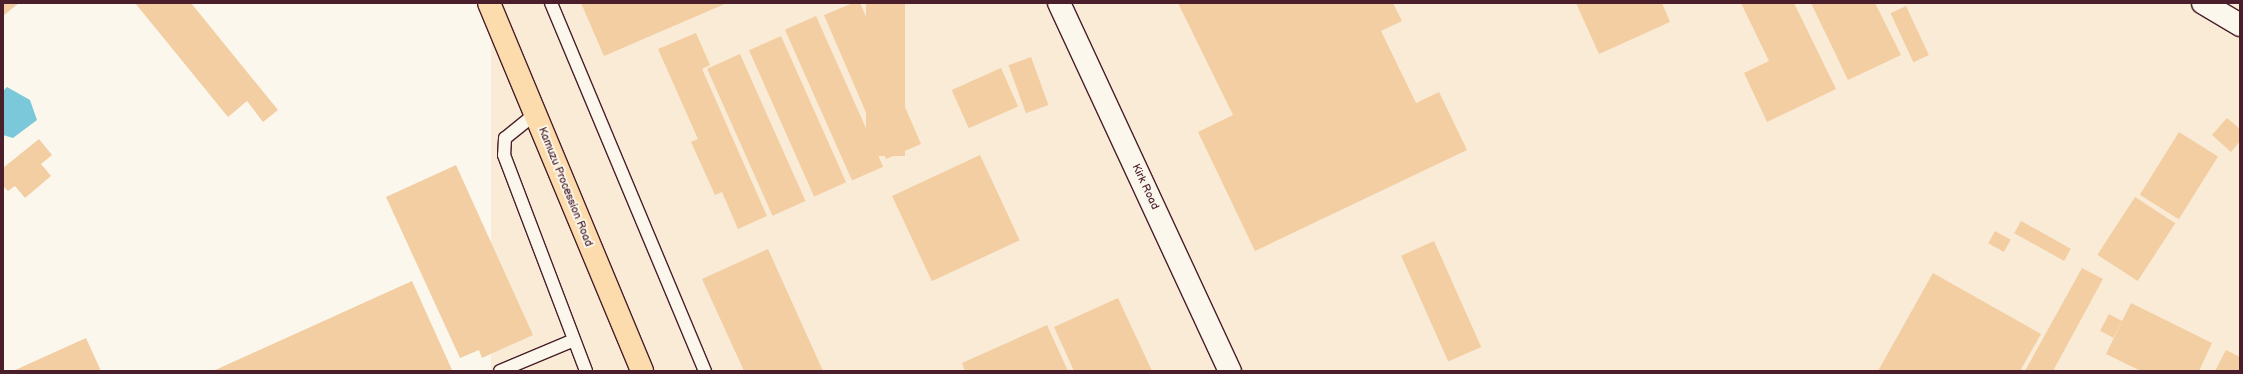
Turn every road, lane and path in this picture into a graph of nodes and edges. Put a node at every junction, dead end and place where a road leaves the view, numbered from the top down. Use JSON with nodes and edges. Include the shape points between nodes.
{"nodes":[{"id":1,"x":489,"y":3,"type":"edge"},
{"id":2,"x":551,"y":3,"type":"edge"},
{"id":3,"x":1059,"y":3,"type":"edge"},
{"id":4,"x":2203,"y":3,"type":"edge"},
{"id":5,"x":2240,"y":25,"type":"edge"},
{"id":6,"x":535,"y":114,"type":"junction"},
{"id":7,"x":574,"y":340,"type":"junction"},
{"id":8,"x":500,"y":371,"type":"edge"},
{"id":9,"x":586,"y":371,"type":"edge"},
{"id":10,"x":642,"y":371,"type":"edge"},
{"id":11,"x":705,"y":371,"type":"edge"},
{"id":12,"x":1230,"y":371,"type":"edge"}],
"edges":[{"from":1,"to":6,"type":"highway","name":"Kamuzu Procession Road"},
{"from":2,"to":11,"type":"lane"},
{"from":3,"to":12,"type":"street","name":"Kirk Road"},
{"from":4,"to":5,"type":"street"},
{"from":6,"to":7,"type":"lane","via":[[505,138],[504,155]]},
{"from":6,"to":10,"type":"highway","name":"Kamuzu Procession Road"},
{"from":7,"to":8,"type":"lane"},
{"from":7,"to":9,"type":"lane"}]}
